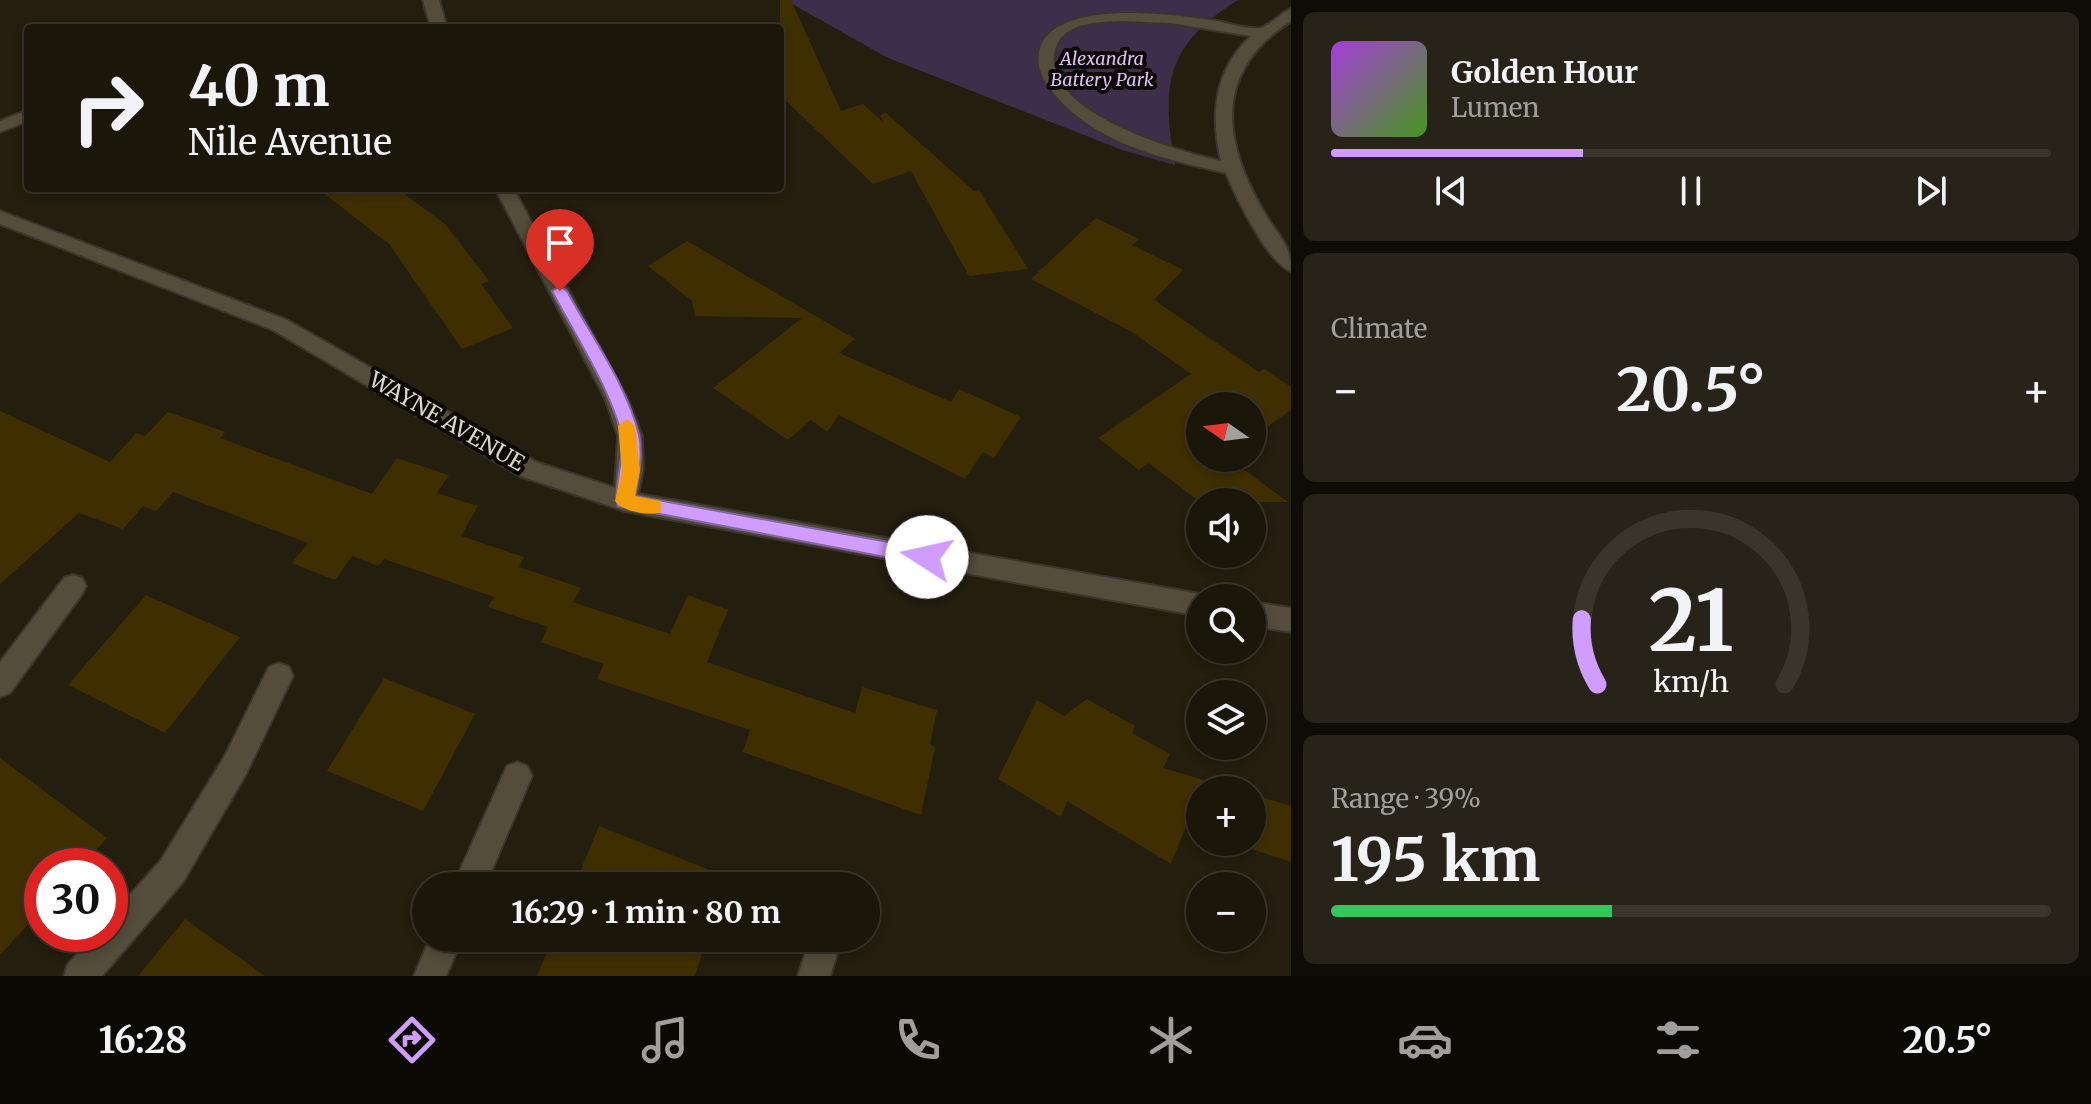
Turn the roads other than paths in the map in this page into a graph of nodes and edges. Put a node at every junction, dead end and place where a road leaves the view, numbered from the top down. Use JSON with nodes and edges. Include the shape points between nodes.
{"nodes":[{"id":1,"x":431,"y":0,"type":"edge"},
{"id":2,"x":1291,"y":15,"type":"edge"},
{"id":3,"x":438,"y":24,"type":"edge"},
{"id":4,"x":1264,"y":33,"type":"junction"},
{"id":5,"x":24,"y":117,"type":"edge"},
{"id":6,"x":0,"y":127,"type":"edge"},
{"id":7,"x":1231,"y":169,"type":"junction"},
{"id":8,"x":506,"y":192,"type":"edge"},
{"id":9,"x":0,"y":217,"type":"edge"},
{"id":10,"x":1291,"y":264,"type":"edge"},
{"id":11,"x":625,"y":501,"type":"junction"},
{"id":12,"x":73,"y":586,"type":"dead end"},
{"id":13,"x":1186,"y":602,"type":"edge"},
{"id":14,"x":1266,"y":616,"type":"edge"},
{"id":15,"x":1291,"y":620,"type":"edge"},
{"id":16,"x":279,"y":676,"type":"dead end"},
{"id":17,"x":0,"y":684,"type":"edge"},
{"id":18,"x":517,"y":776,"type":"dead end"},
{"id":19,"x":475,"y":872,"type":"edge"},
{"id":20,"x":440,"y":952,"type":"edge"},
{"id":21,"x":822,"y":952,"type":"edge"},
{"id":22,"x":80,"y":976,"type":"edge"},
{"id":23,"x":430,"y":976,"type":"edge"},
{"id":24,"x":814,"y":976,"type":"edge"}],
"edges":[{"from":1,"to":3,"type":"street"},
{"from":2,"to":4,"type":"street"},
{"from":4,"to":7,"type":"street","via":[[1249,46],[1227,83],[1224,134]]},
{"from":4,"to":7,"type":"street","via":[[1145,19],[1091,19],[1063,27],[1046,54],[1057,91],[1096,120],[1149,148]]},
{"from":5,"to":6,"type":"street"},
{"from":7,"to":10,"type":"street","via":[[1267,235]]},
{"from":8,"to":11,"type":"street","via":[[616,398],[630,436]]},
{"from":9,"to":11,"type":"street","name":"WAYNE AVENUE","via":[[280,325],[528,469]]},
{"from":11,"to":13,"type":"street","name":"WAYNE AVENUE"},
{"from":12,"to":17,"type":"street"},
{"from":14,"to":15,"type":"street"},
{"from":16,"to":22,"type":"street","via":[[236,764],[172,871]]},
{"from":18,"to":19,"type":"street"},
{"from":20,"to":23,"type":"street"},
{"from":21,"to":24,"type":"street"}]}
